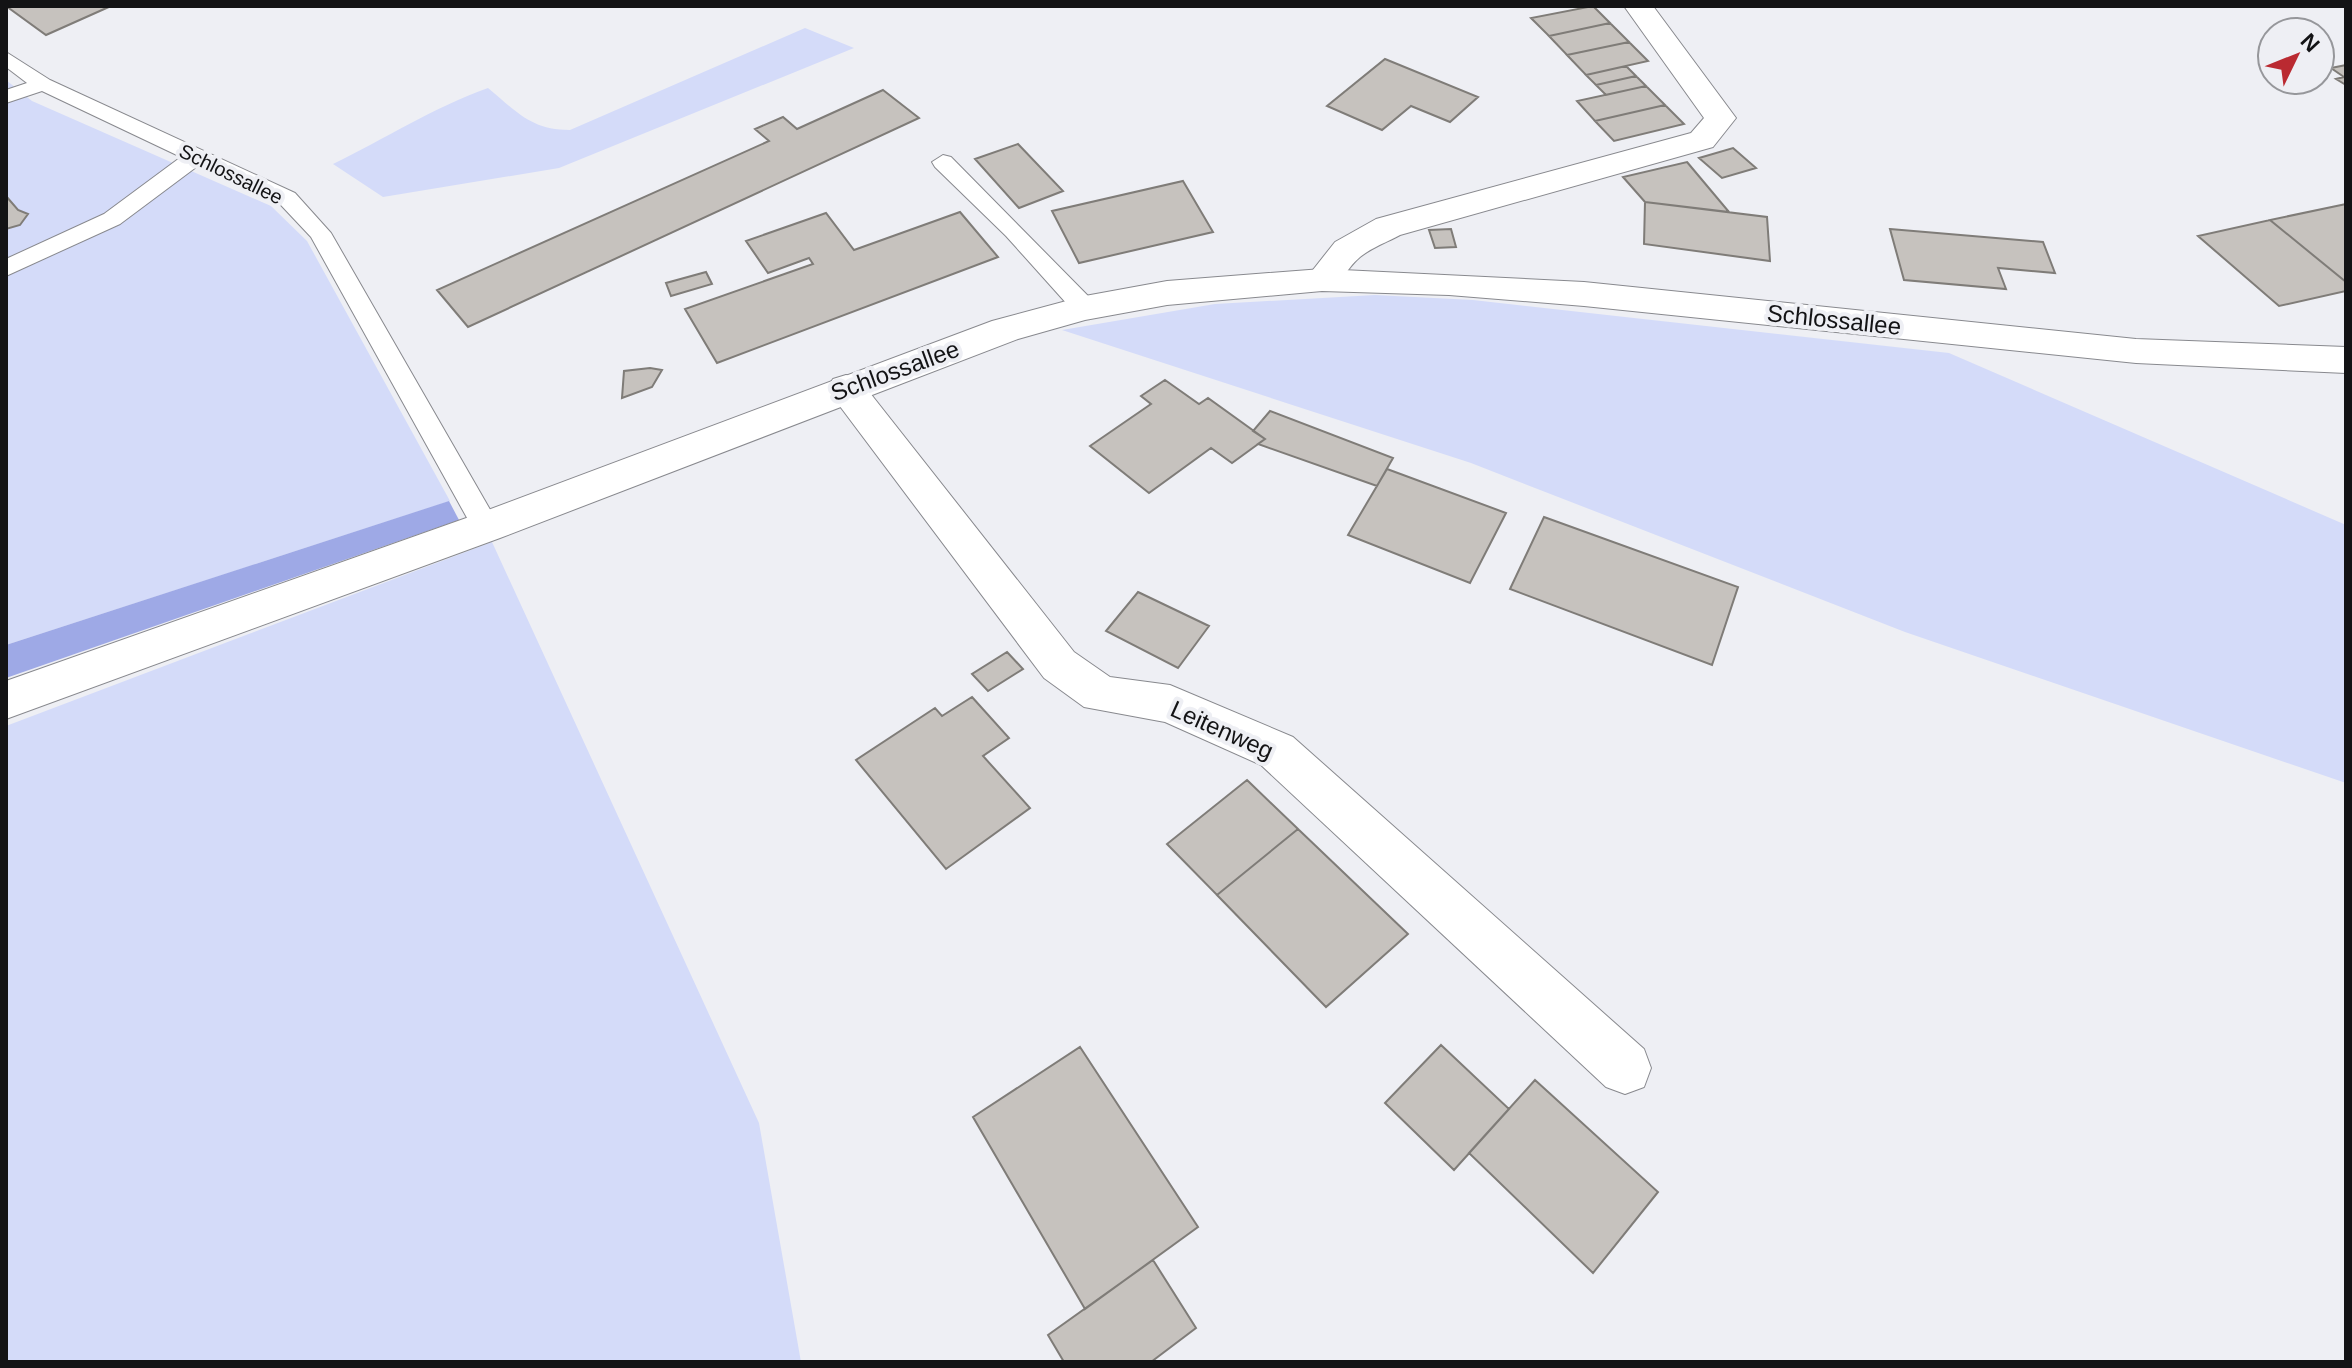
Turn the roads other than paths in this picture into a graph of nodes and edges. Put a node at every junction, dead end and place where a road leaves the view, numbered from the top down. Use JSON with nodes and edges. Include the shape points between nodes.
{"nodes":[{"id":1,"x":1638,"y":6,"type":"edge"},
{"id":2,"x":6,"y":58,"type":"edge"},
{"id":3,"x":43,"y":84,"type":"junction"},
{"id":4,"x":6,"y":97,"type":"edge"},
{"id":5,"x":198,"y":155,"type":"junction"},
{"id":6,"x":943,"y":162,"type":"dead end"},
{"id":7,"x":6,"y":268,"type":"edge"},
{"id":8,"x":1322,"y":280,"type":"junction"},
{"id":9,"x":1085,"y":308,"type":"junction"},
{"id":10,"x":2346,"y":360,"type":"edge"},
{"id":11,"x":846,"y":388,"type":"junction"},
{"id":12,"x":486,"y":527,"type":"junction"},
{"id":13,"x":6,"y":700,"type":"edge"},
{"id":14,"x":1625,"y":1068,"type":"dead end"}],
"edges":[{"from":1,"to":8,"type":"main road","via":[[1720,118],[1702,140],[1388,227],[1347,250]]},
{"from":2,"to":3,"type":"lane","name":"Schlossallee"},
{"from":3,"to":4,"type":"lane"},
{"from":3,"to":5,"type":"lane","name":"Schlossallee"},
{"from":5,"to":7,"type":"lane","via":[[112,219]]},
{"from":5,"to":12,"type":"lane","name":"Schlossallee","via":[[287,198],[320,233]]},
{"from":6,"to":9,"type":"lane"},
{"from":8,"to":9,"type":"main road","name":"Schlossallee","via":[[1167,293]]},
{"from":8,"to":10,"type":"main road","name":"Schlossallee","via":[[1584,294],[2136,351]]},
{"from":9,"to":11,"type":"main road","name":"Schlossallee","via":[[1005,330]]},
{"from":11,"to":12,"type":"main road","name":"Schlossallee"},
{"from":11,"to":14,"type":"main road","name":"Leitenweg","via":[[1059,665],[1100,694],[1170,704],[1277,751]]},
{"from":12,"to":13,"type":"main road","name":"Schlossallee"}]}
